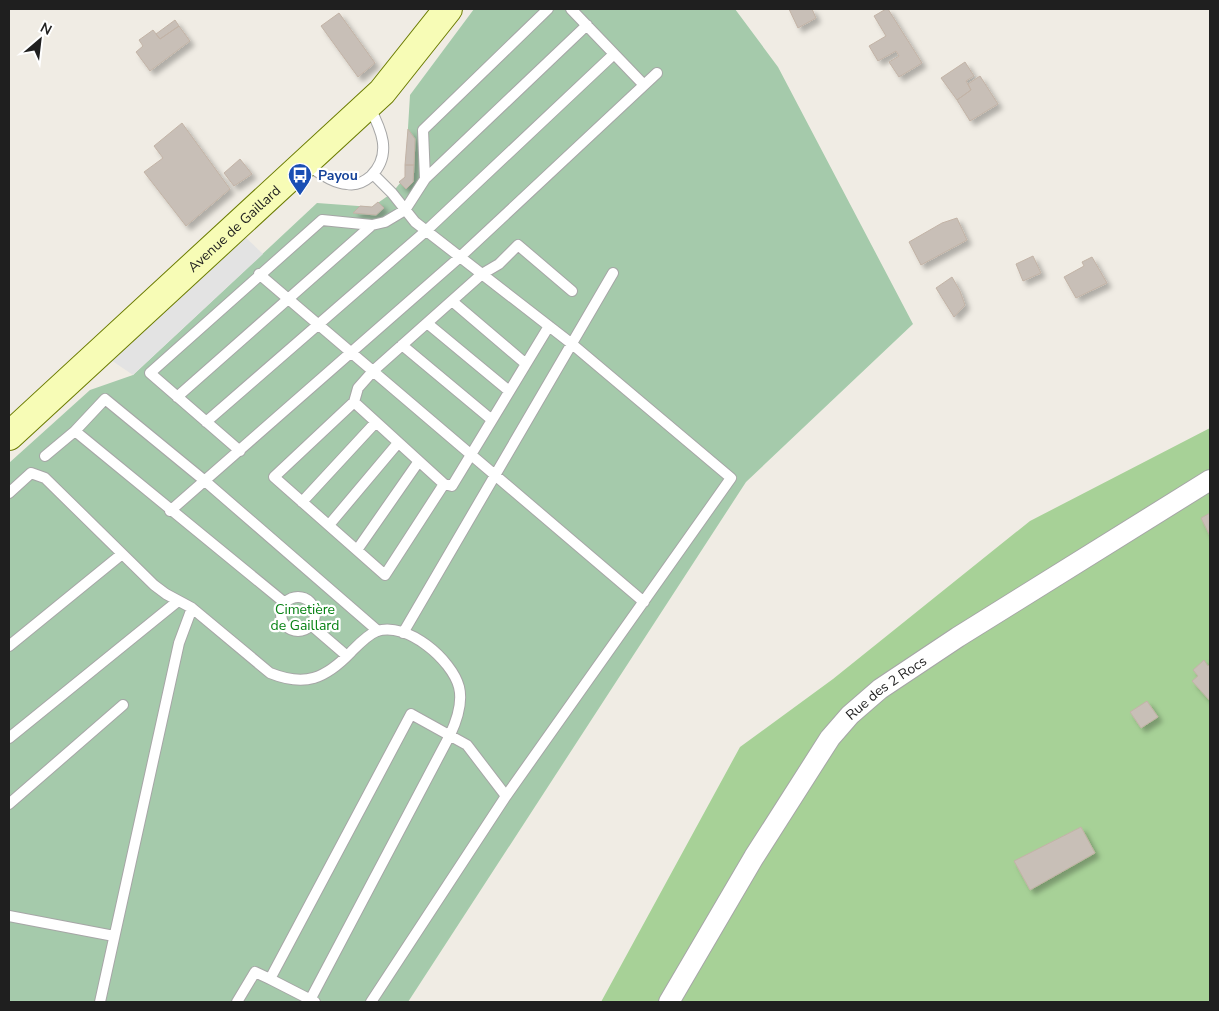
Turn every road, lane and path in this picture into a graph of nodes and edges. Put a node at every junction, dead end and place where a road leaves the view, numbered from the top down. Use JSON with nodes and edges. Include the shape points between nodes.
{"nodes":[{"id":1,"x":448,"y":9,"type":"edge"},
{"id":2,"x":548,"y":9,"type":"edge"},
{"id":3,"x":572,"y":9,"type":"edge"},
{"id":4,"x":587,"y":25,"type":"junction"},
{"id":5,"x":614,"y":54,"type":"junction"},
{"id":6,"x":657,"y":74,"type":"dead end"},
{"id":7,"x":644,"y":85,"type":"junction"},
{"id":8,"x":368,"y":105,"type":"junction"},
{"id":9,"x":304,"y":164,"type":"junction"},
{"id":10,"x":373,"y":174,"type":"junction"},
{"id":11,"x":425,"y":179,"type":"junction"},
{"id":12,"x":405,"y":210,"type":"junction"},
{"id":13,"x":372,"y":225,"type":"junction"},
{"id":14,"x":427,"y":230,"type":"junction"},
{"id":15,"x":460,"y":257,"type":"junction"},
{"id":16,"x":613,"y":273,"type":"dead end"},
{"id":17,"x":259,"y":274,"type":"junction"},
{"id":18,"x":482,"y":274,"type":"junction"},
{"id":19,"x":572,"y":291,"type":"dead end"},
{"id":20,"x":289,"y":300,"type":"junction"},
{"id":21,"x":452,"y":300,"type":"junction"},
{"id":22,"x":427,"y":322,"type":"junction"},
{"id":23,"x":318,"y":324,"type":"junction"},
{"id":24,"x":549,"y":326,"type":"junction"},
{"id":25,"x":572,"y":344,"type":"junction"},
{"id":26,"x":402,"y":345,"type":"junction"},
{"id":27,"x":352,"y":353,"type":"junction"},
{"id":28,"x":526,"y":364,"type":"junction"},
{"id":29,"x":373,"y":371,"type":"junction"},
{"id":30,"x":509,"y":391,"type":"junction"},
{"id":31,"x":177,"y":397,"type":"junction"},
{"id":32,"x":354,"y":402,"type":"junction"},
{"id":33,"x":492,"y":420,"type":"junction"},
{"id":34,"x":206,"y":422,"type":"junction"},
{"id":35,"x":376,"y":422,"type":"junction"},
{"id":36,"x":75,"y":431,"type":"junction"},
{"id":37,"x":9,"y":436,"type":"edge"},
{"id":38,"x":398,"y":443,"type":"junction"},
{"id":39,"x":240,"y":451,"type":"junction"},
{"id":40,"x":470,"y":455,"type":"junction"},
{"id":41,"x":46,"y":456,"type":"dead end"},
{"id":42,"x":419,"y":461,"type":"junction"},
{"id":43,"x":495,"y":476,"type":"junction"},
{"id":44,"x":1210,"y":480,"type":"edge"},
{"id":45,"x":205,"y":481,"type":"junction"},
{"id":46,"x":444,"y":484,"type":"junction"},
{"id":47,"x":9,"y":493,"type":"edge"},
{"id":48,"x":302,"y":502,"type":"junction"},
{"id":49,"x":170,"y":511,"type":"junction"},
{"id":50,"x":329,"y":525,"type":"junction"},
{"id":51,"x":357,"y":550,"type":"junction"},
{"id":52,"x":122,"y":554,"type":"junction"},
{"id":53,"x":178,"y":601,"type":"junction"},
{"id":54,"x":644,"y":602,"type":"junction"},
{"id":55,"x":285,"y":604,"type":"junction"},
{"id":56,"x":192,"y":608,"type":"junction"},
{"id":57,"x":311,"y":625,"type":"junction"},
{"id":58,"x":378,"y":631,"type":"junction"},
{"id":59,"x":403,"y":633,"type":"junction"},
{"id":60,"x":9,"y":646,"type":"edge"},
{"id":61,"x":347,"y":656,"type":"junction"},
{"id":62,"x":123,"y":705,"type":"dead end"},
{"id":63,"x":450,"y":735,"type":"junction"},
{"id":64,"x":9,"y":738,"type":"edge"},
{"id":65,"x":506,"y":796,"type":"junction"},
{"id":66,"x":9,"y":804,"type":"edge"},
{"id":67,"x":9,"y":916,"type":"edge"},
{"id":68,"x":114,"y":936,"type":"junction"},
{"id":69,"x":270,"y":979,"type":"junction"},
{"id":70,"x":312,"y":1001,"type":"edge"},
{"id":71,"x":100,"y":1002,"type":"edge"},
{"id":72,"x":237,"y":1002,"type":"edge"},
{"id":73,"x":371,"y":1002,"type":"edge"},
{"id":74,"x":669,"y":1002,"type":"edge"}],
"edges":[{"from":1,"to":8,"type":"street","name":"Avenue de Gaillard"},
{"from":2,"to":11,"type":"lane","via":[[423,130]]},
{"from":3,"to":4,"type":"lane"},
{"from":4,"to":5,"type":"lane"},
{"from":4,"to":11,"type":"lane"},
{"from":5,"to":7,"type":"lane"},
{"from":5,"to":14,"type":"lane"},
{"from":6,"to":7,"type":"lane"},
{"from":7,"to":15,"type":"lane"},
{"from":8,"to":9,"type":"street","name":"Avenue de Gaillard"},
{"from":8,"to":10,"type":"lane","via":[[384,143],[383,158]]},
{"from":9,"to":10,"type":"lane","via":[[346,184],[358,184]]},
{"from":9,"to":37,"type":"street","name":"Avenue de Gaillard"},
{"from":10,"to":12,"type":"lane"},
{"from":11,"to":12,"type":"lane"},
{"from":12,"to":13,"type":"lane","via":[[385,222]]},
{"from":12,"to":14,"type":"lane"},
{"from":13,"to":17,"type":"lane","via":[[322,220]]},
{"from":13,"to":20,"type":"lane"},
{"from":14,"to":15,"type":"lane"},
{"from":14,"to":23,"type":"lane"},
{"from":15,"to":18,"type":"lane"},
{"from":15,"to":27,"type":"lane"},
{"from":16,"to":25,"type":"lane"},
{"from":17,"to":20,"type":"lane"},
{"from":17,"to":31,"type":"lane","via":[[150,373]]},
{"from":18,"to":19,"type":"lane","via":[[499,264],[518,245]]},
{"from":18,"to":21,"type":"lane"},
{"from":18,"to":24,"type":"lane"},
{"from":20,"to":23,"type":"lane"},
{"from":20,"to":31,"type":"lane"},
{"from":21,"to":22,"type":"lane"},
{"from":21,"to":28,"type":"lane"},
{"from":22,"to":26,"type":"lane"},
{"from":22,"to":30,"type":"lane"},
{"from":23,"to":27,"type":"lane"},
{"from":23,"to":34,"type":"lane"},
{"from":24,"to":25,"type":"lane"},
{"from":24,"to":28,"type":"lane"},
{"from":25,"to":43,"type":"lane"},
{"from":25,"to":54,"type":"lane","via":[[731,478]]},
{"from":26,"to":29,"type":"lane"},
{"from":26,"to":33,"type":"lane"},
{"from":27,"to":29,"type":"lane"},
{"from":27,"to":39,"type":"lane"},
{"from":28,"to":30,"type":"lane"},
{"from":29,"to":32,"type":"lane","via":[[358,388]]},
{"from":29,"to":40,"type":"lane"},
{"from":30,"to":33,"type":"lane"},
{"from":31,"to":34,"type":"lane"},
{"from":32,"to":35,"type":"lane"},
{"from":32,"to":48,"type":"lane","via":[[274,477]]},
{"from":33,"to":40,"type":"lane"},
{"from":34,"to":39,"type":"lane"},
{"from":35,"to":38,"type":"lane"},
{"from":35,"to":48,"type":"lane"},
{"from":36,"to":41,"type":"lane"},
{"from":36,"to":45,"type":"lane","via":[[105,399]]},
{"from":36,"to":49,"type":"lane"},
{"from":38,"to":42,"type":"lane"},
{"from":38,"to":50,"type":"lane"},
{"from":39,"to":45,"type":"lane"},
{"from":40,"to":43,"type":"lane"},
{"from":40,"to":46,"type":"lane","via":[[452,486]]},
{"from":42,"to":46,"type":"lane"},
{"from":42,"to":51,"type":"lane"},
{"from":43,"to":54,"type":"lane"},
{"from":43,"to":59,"type":"lane"},
{"from":44,"to":74,"type":"street","name":"Rue des 2 Rocs","via":[[958,637],[880,689],[850,715],[830,738],[754,857]]},
{"from":45,"to":49,"type":"lane"},
{"from":45,"to":58,"type":"lane"},
{"from":46,"to":51,"type":"lane","via":[[385,575]]},
{"from":47,"to":52,"type":"lane","via":[[31,473],[45,478]]},
{"from":48,"to":50,"type":"lane"},
{"from":49,"to":55,"type":"lane"},
{"from":50,"to":51,"type":"lane"},
{"from":52,"to":53,"type":"lane","via":[[154,585]]},
{"from":52,"to":60,"type":"lane"},
{"from":53,"to":56,"type":"lane"},
{"from":53,"to":64,"type":"lane"},
{"from":54,"to":65,"type":"lane"},
{"from":55,"to":57,"type":"lane","via":[[282,618],[288,627],[302,630]]},
{"from":55,"to":57,"type":"lane","via":[[299,597],[309,601],[315,615]]},
{"from":56,"to":61,"type":"lane","via":[[254,662],[284,678],[315,680]]},
{"from":56,"to":68,"type":"lane","via":[[179,643]]},
{"from":57,"to":61,"type":"lane"},
{"from":58,"to":59,"type":"lane"},
{"from":58,"to":61,"type":"lane"},
{"from":59,"to":63,"type":"lane","via":[[429,646],[456,678],[459,712]]},
{"from":62,"to":66,"type":"lane"},
{"from":63,"to":65,"type":"lane","via":[[467,745]]},
{"from":63,"to":69,"type":"lane","via":[[411,714]]},
{"from":63,"to":70,"type":"lane"},
{"from":65,"to":73,"type":"lane"},
{"from":67,"to":68,"type":"lane"},
{"from":68,"to":71,"type":"lane"},
{"from":69,"to":70,"type":"lane"},
{"from":69,"to":72,"type":"lane","via":[[255,972]]}]}
